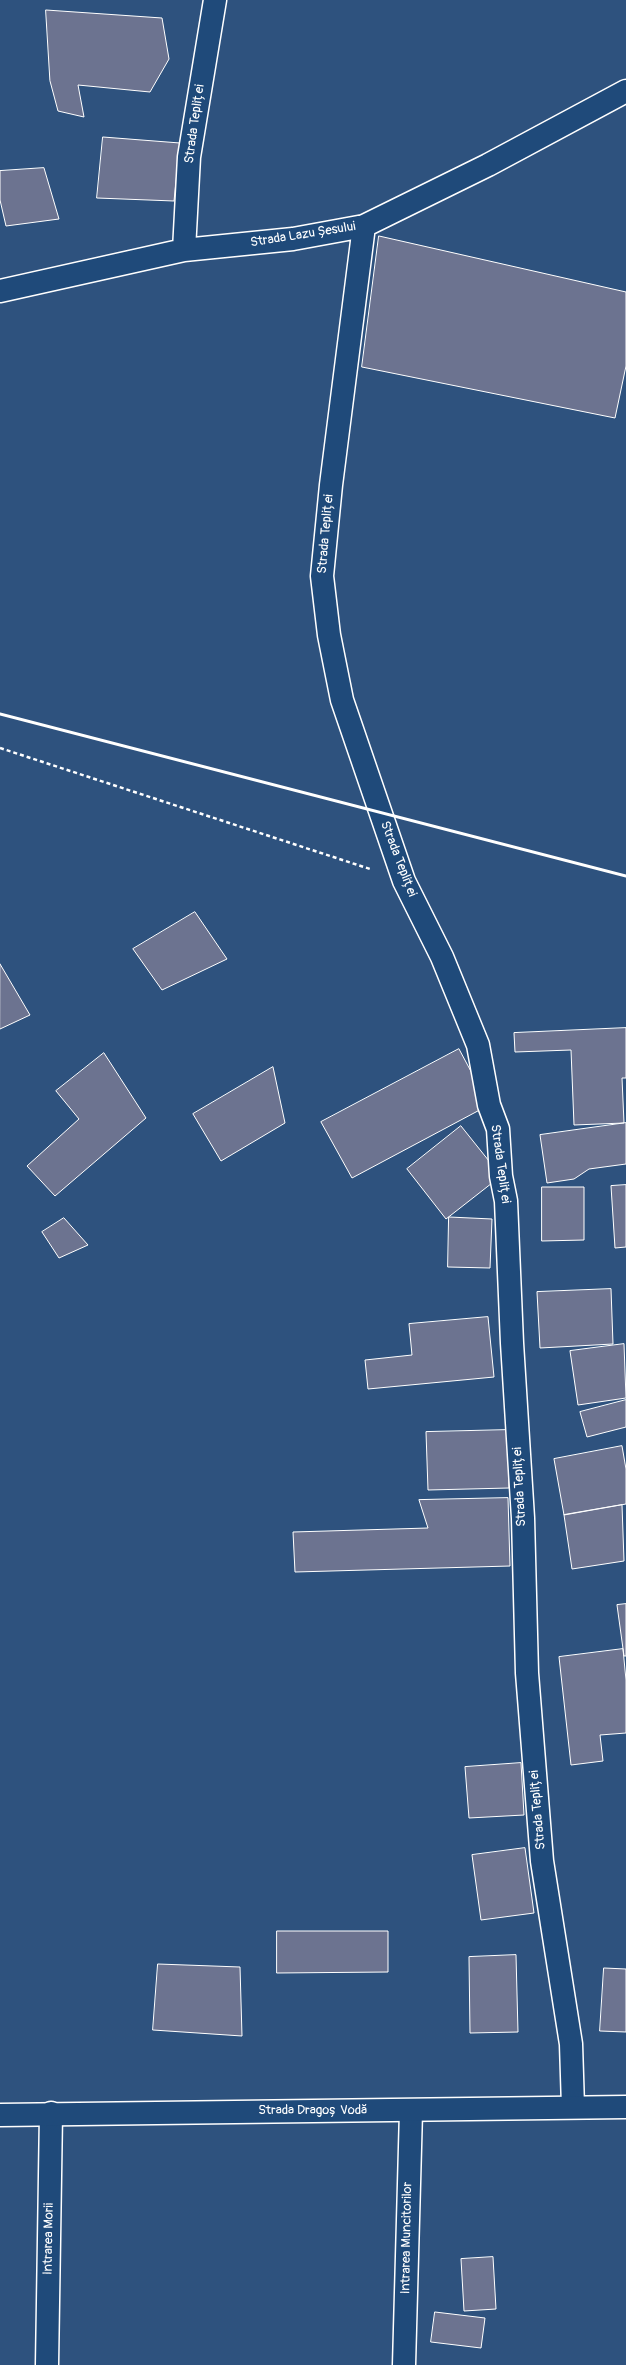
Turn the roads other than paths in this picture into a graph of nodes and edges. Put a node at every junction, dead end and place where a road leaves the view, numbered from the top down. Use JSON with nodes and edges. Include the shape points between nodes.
{"nodes":[{"id":1,"x":214,"y":0,"type":"edge"},
{"id":2,"x":626,"y":91,"type":"edge"},
{"id":3,"x":364,"y":226,"type":"junction"},
{"id":4,"x":184,"y":250,"type":"junction"},
{"id":5,"x":0,"y":291,"type":"edge"},
{"id":6,"x":573,"y":2107,"type":"junction"},
{"id":7,"x":626,"y":2107,"type":"edge"},
{"id":8,"x":411,"y":2111,"type":"junction"},
{"id":9,"x":51,"y":2113,"type":"junction"},
{"id":10,"x":0,"y":2115,"type":"edge"},
{"id":11,"x":48,"y":2365,"type":"edge"},
{"id":12,"x":404,"y":2365,"type":"edge"}],
"edges":[{"from":1,"to":4,"type":"street","name":"Strada Tepliței","via":[[189,157]]},
{"from":2,"to":3,"type":"street","name":"Strada Lazu Șesului","via":[[488,166]]},
{"from":3,"to":4,"type":"street","name":"Strada Lazu Șesului","via":[[293,239]]},
{"from":3,"to":6,"type":"street","name":"Strada Tepliței","via":[[322,576],[329,635],[342,700],[404,880],[442,957],[478,1045],[489,1105],[498,1129],[501,1176],[506,1201],[523,1518],[527,1673],[542,1861],[571,2044]]},
{"from":4,"to":5,"type":"street","name":"Strada Lazu Șesului"},
{"from":6,"to":7,"type":"street","name":"Strada Dragoș Vodă"},
{"from":6,"to":8,"type":"street","name":"Strada Dragoș Vodă"},
{"from":8,"to":9,"type":"street","name":"Strada Dragoș Vodă"},
{"from":8,"to":12,"type":"street","name":"Intrarea Muncitorilor"},
{"from":9,"to":10,"type":"street","name":"Strada Dragoș Vodă"},
{"from":9,"to":11,"type":"street","name":"Intrarea Morii"}]}
